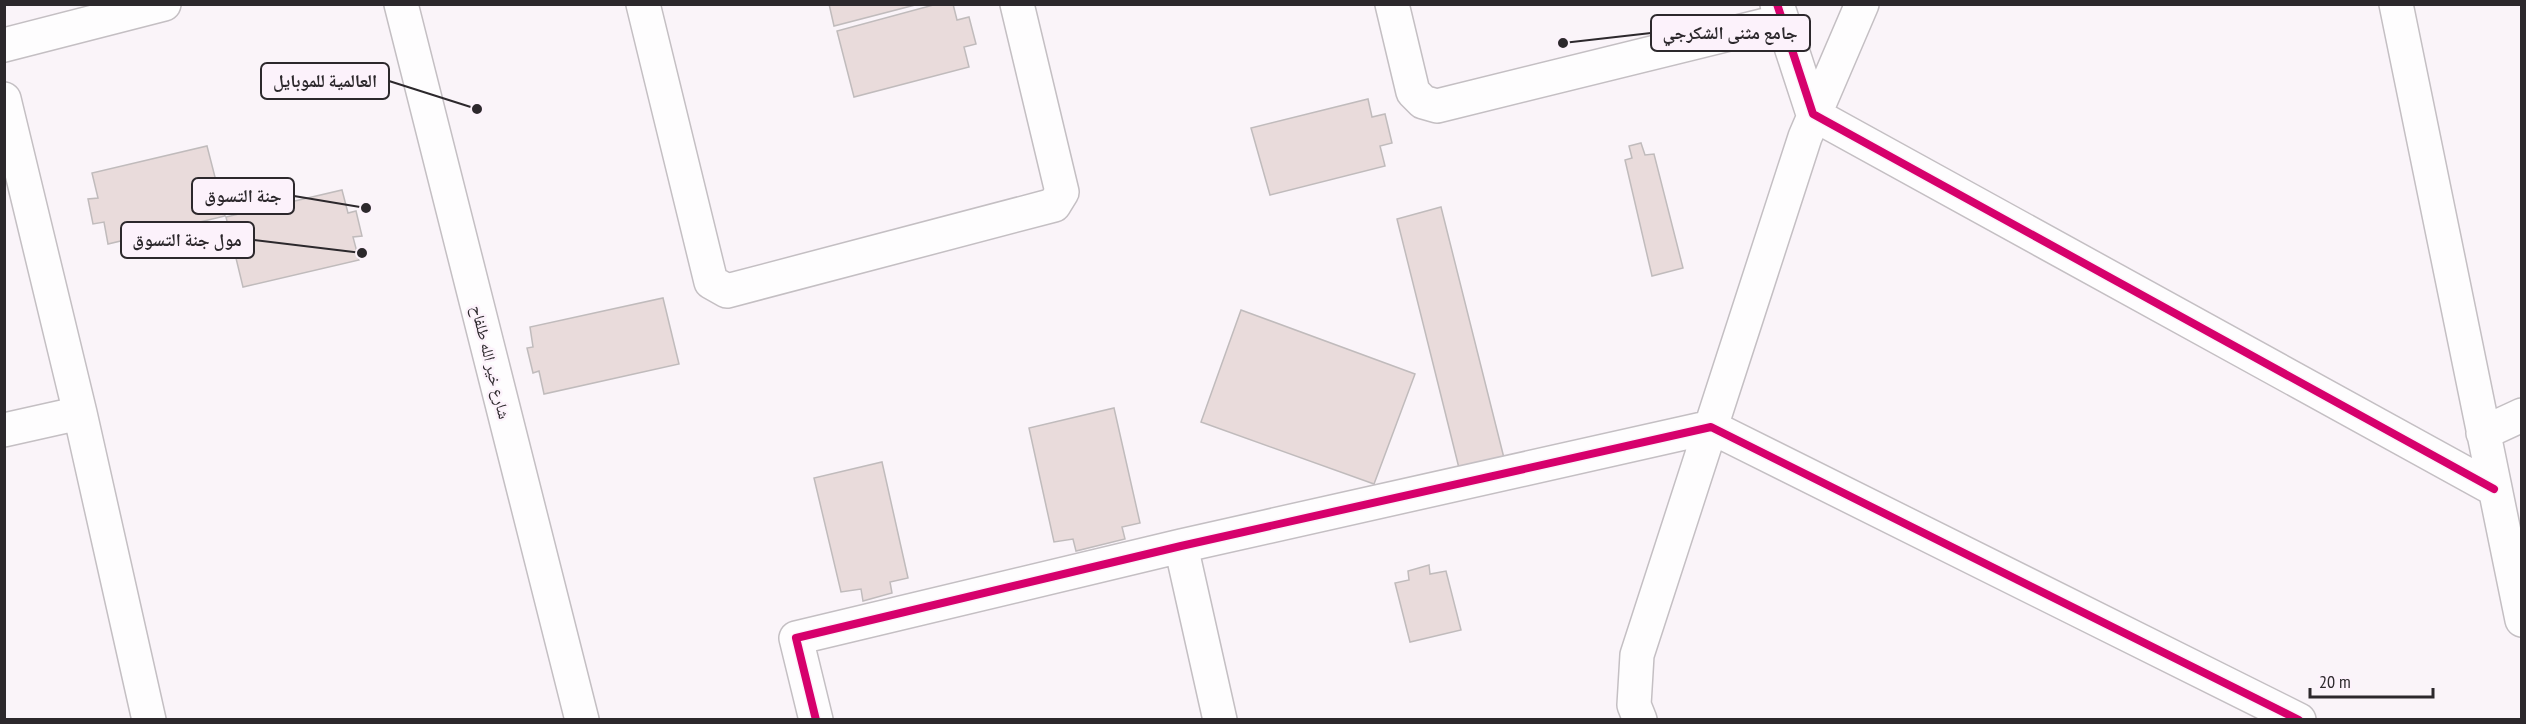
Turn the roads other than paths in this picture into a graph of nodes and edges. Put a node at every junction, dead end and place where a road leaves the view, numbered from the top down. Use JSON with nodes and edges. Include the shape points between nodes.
{"nodes":[{"id":1,"x":164,"y":4,"type":"edge"},
{"id":2,"x":401,"y":4,"type":"edge"},
{"id":3,"x":643,"y":4,"type":"edge"},
{"id":4,"x":1017,"y":4,"type":"edge"},
{"id":5,"x":1392,"y":4,"type":"edge"},
{"id":6,"x":1862,"y":4,"type":"edge"},
{"id":7,"x":2396,"y":4,"type":"edge"},
{"id":8,"x":1780,"y":13,"type":"edge"},
{"id":9,"x":4,"y":45,"type":"edge"},
{"id":10,"x":4,"y":99,"type":"edge"},
{"id":11,"x":1813,"y":114,"type":"junction"},
{"id":12,"x":80,"y":413,"type":"junction"},
{"id":13,"x":2522,"y":415,"type":"edge"},
{"id":14,"x":1711,"y":427,"type":"junction"},
{"id":15,"x":4,"y":430,"type":"edge"},
{"id":16,"x":2483,"y":433,"type":"junction"},
{"id":17,"x":2494,"y":489,"type":"junction"},
{"id":18,"x":1181,"y":546,"type":"junction"},
{"id":19,"x":2522,"y":620,"type":"edge"},
{"id":20,"x":149,"y":720,"type":"edge"},
{"id":21,"x":582,"y":720,"type":"edge"},
{"id":22,"x":816,"y":720,"type":"edge"},
{"id":23,"x":1220,"y":720,"type":"edge"},
{"id":24,"x":1640,"y":720,"type":"edge"},
{"id":25,"x":2299,"y":720,"type":"edge"}],
"edges":[{"from":1,"to":9,"type":"street"},
{"from":2,"to":21,"type":"street","name":"شارع خير الله طلفاح"},
{"from":3,"to":4,"type":"street","via":[[711,282],[727,291],[1054,205],[1062,192]]},
{"from":5,"to":8,"type":"street","via":[[1413,92],[1423,102],[1437,106]]},
{"from":6,"to":11,"type":"street"},
{"from":7,"to":16,"type":"street"},
{"from":8,"to":11,"type":"street"},
{"from":10,"to":12,"type":"street"},
{"from":11,"to":14,"type":"street"},
{"from":11,"to":17,"type":"street"},
{"from":12,"to":15,"type":"street"},
{"from":12,"to":20,"type":"street"},
{"from":13,"to":16,"type":"street"},
{"from":14,"to":18,"type":"street"},
{"from":14,"to":24,"type":"street","via":[[1637,655],[1634,705]]},
{"from":14,"to":25,"type":"street"},
{"from":16,"to":17,"type":"street"},
{"from":17,"to":19,"type":"street"},
{"from":18,"to":22,"type":"street","via":[[796,638]]},
{"from":18,"to":23,"type":"street"}]}
